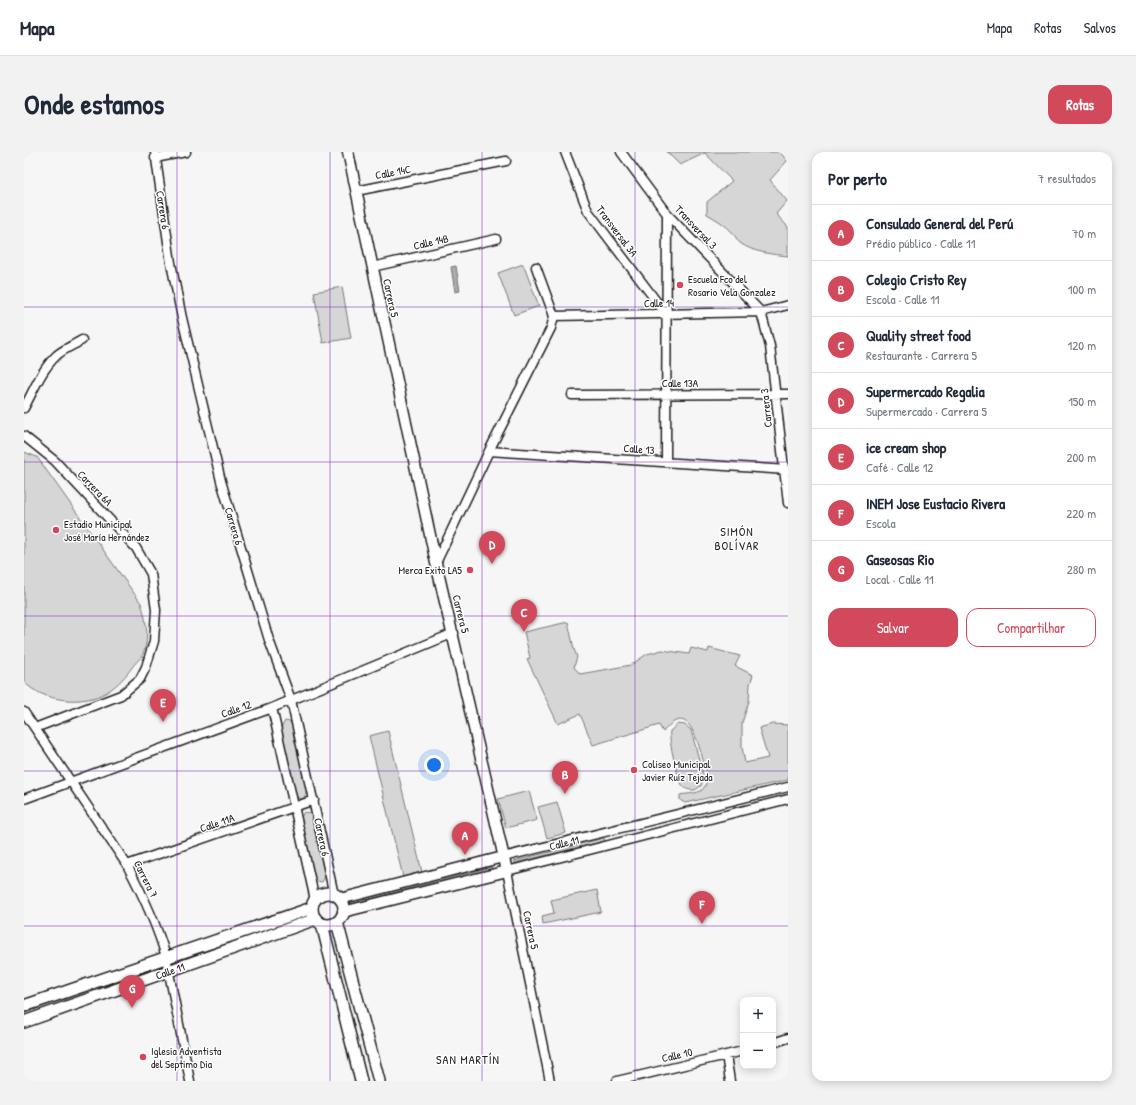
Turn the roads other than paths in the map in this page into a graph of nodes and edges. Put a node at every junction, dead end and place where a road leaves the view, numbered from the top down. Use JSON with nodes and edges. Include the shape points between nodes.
{"nodes":[{"id":1,"x":186,"y":152,"type":"edge"},
{"id":2,"x":348,"y":152,"type":"edge"},
{"id":3,"x":566,"y":152,"type":"edge"},
{"id":4,"x":621,"y":152,"type":"edge"},
{"id":5,"x":155,"y":155,"type":"edge"},
{"id":6,"x":506,"y":161,"type":"dead end"},
{"id":7,"x":356,"y":191,"type":"junction"},
{"id":8,"x":667,"y":214,"type":"junction"},
{"id":9,"x":496,"y":239,"type":"dead end"},
{"id":10,"x":372,"y":267,"type":"junction"},
{"id":11,"x":536,"y":268,"type":"dead end"},
{"id":12,"x":788,"y":305,"type":"edge"},
{"id":13,"x":761,"y":312,"type":"junction"},
{"id":14,"x":666,"y":314,"type":"junction"},
{"id":15,"x":554,"y":316,"type":"junction"},
{"id":16,"x":82,"y":340,"type":"dead end"},
{"id":17,"x":666,"y":394,"type":"junction"},
{"id":18,"x":775,"y":394,"type":"junction"},
{"id":19,"x":788,"y":394,"type":"edge"},
{"id":20,"x":572,"y":395,"type":"dead end"},
{"id":21,"x":24,"y":408,"type":"edge"},
{"id":22,"x":24,"y":436,"type":"edge"},
{"id":23,"x":489,"y":451,"type":"junction"},
{"id":24,"x":666,"y":462,"type":"junction"},
{"id":25,"x":786,"y":470,"type":"edge"},
{"id":26,"x":788,"y":503,"type":"edge"},
{"id":27,"x":436,"y":563,"type":"junction"},
{"id":28,"x":454,"y":633,"type":"junction"},
{"id":29,"x":291,"y":700,"type":"junction"},
{"id":30,"x":272,"y":708,"type":"junction"},
{"id":31,"x":24,"y":712,"type":"edge"},
{"id":32,"x":35,"y":728,"type":"junction"},
{"id":33,"x":71,"y":782,"type":"junction"},
{"id":34,"x":788,"y":787,"type":"edge"},
{"id":35,"x":24,"y":799,"type":"edge"},
{"id":36,"x":788,"y":799,"type":"edge"},
{"id":37,"x":314,"y":800,"type":"junction"},
{"id":38,"x":293,"y":808,"type":"junction"},
{"id":39,"x":618,"y":830,"type":"junction"},
{"id":40,"x":621,"y":842,"type":"junction"},
{"id":41,"x":503,"y":858,"type":"junction"},
{"id":42,"x":128,"y":865,"type":"junction"},
{"id":43,"x":507,"y":872,"type":"junction"},
{"id":44,"x":337,"y":897,"type":"junction"},
{"id":45,"x":314,"y":904,"type":"junction"},
{"id":46,"x":343,"y":912,"type":"junction"},
{"id":47,"x":319,"y":922,"type":"junction"},
{"id":48,"x":337,"y":922,"type":"junction"},
{"id":49,"x":166,"y":957,"type":"junction"},
{"id":50,"x":167,"y":972,"type":"junction"},
{"id":51,"x":24,"y":1006,"type":"edge"},
{"id":52,"x":24,"y":1022,"type":"edge"},
{"id":53,"x":788,"y":1038,"type":"edge"},
{"id":54,"x":776,"y":1043,"type":"edge"},
{"id":55,"x":740,"y":1052,"type":"edge"},
{"id":56,"x":726,"y":1055,"type":"junction"},
{"id":57,"x":190,"y":1081,"type":"edge"},
{"id":58,"x":360,"y":1081,"type":"edge"},
{"id":59,"x":379,"y":1081,"type":"edge"},
{"id":60,"x":550,"y":1081,"type":"edge"},
{"id":61,"x":617,"y":1081,"type":"edge"},
{"id":62,"x":730,"y":1081,"type":"edge"}],
"edges":[{"from":1,"to":5,"type":"street"},
{"from":2,"to":7,"type":"street","name":"Carrera 5"},
{"from":3,"to":14,"type":"street","name":"Transversal 3A","via":[[588,211]]},
{"from":4,"to":8,"type":"street","name":"Transversal 3"},
{"from":5,"to":29,"type":"street","name":"Carrera 6","via":[[182,318],[221,481],[269,640]]},
{"from":6,"to":7,"type":"street","name":"Calle 14C"},
{"from":7,"to":10,"type":"street","name":"Carrera 5"},
{"from":8,"to":13,"type":"street","name":"Transversal 3"},
{"from":8,"to":14,"type":"street"},
{"from":9,"to":10,"type":"street","name":"Calle 14B"},
{"from":10,"to":27,"type":"street","name":"Carrera 5"},
{"from":11,"to":15,"type":"street"},
{"from":12,"to":13,"type":"street","name":"Calle 14"},
{"from":13,"to":14,"type":"street","name":"Calle 14"},
{"from":13,"to":18,"type":"street","name":"Carrera 3","via":[[770,346]]},
{"from":14,"to":15,"type":"street","name":"Calle 14"},
{"from":14,"to":17,"type":"street"},
{"from":15,"to":23,"type":"street","via":[[551,328]]},
{"from":16,"to":21,"type":"street","via":[[58,354],[50,362],[40,375]]},
{"from":17,"to":18,"type":"street","name":"Calle 13A"},
{"from":17,"to":20,"type":"street","name":"Calle 13A"},
{"from":17,"to":24,"type":"street"},
{"from":18,"to":19,"type":"street","name":"Calle 13A"},
{"from":18,"to":25,"type":"street","name":"Carrera 3"},
{"from":22,"to":32,"type":"street","name":"Carrera 6A","via":[[55,461],[136,548],[151,574],[156,610],[154,641],[140,679],[122,695]]},
{"from":23,"to":24,"type":"street","name":"Calle 13"},
{"from":23,"to":27,"type":"street"},
{"from":24,"to":25,"type":"street","name":"Calle 13"},
{"from":25,"to":26,"type":"street","name":"Carrera 3"},
{"from":27,"to":28,"type":"street","name":"Carrera 5"},
{"from":28,"to":29,"type":"street","name":"Calle 12"},
{"from":28,"to":41,"type":"street","name":"Carrera 5"},
{"from":29,"to":30,"type":"street","name":"Calle 12"},
{"from":29,"to":37,"type":"street","name":"Carrera 6"},
{"from":30,"to":33,"type":"street","name":"Calle 12"},
{"from":30,"to":38,"type":"street","name":"Carrera 6"},
{"from":31,"to":32,"type":"street","name":"Carrera 7"},
{"from":32,"to":33,"type":"street","name":"Carrera 7"},
{"from":33,"to":35,"type":"street","name":"Calle 12"},
{"from":33,"to":42,"type":"street","name":"Carrera 7"},
{"from":34,"to":39,"type":"street","name":"Calle 11"},
{"from":36,"to":40,"type":"street","name":"Calle 11"},
{"from":37,"to":38,"type":"street","name":"Calle 11A"},
{"from":37,"to":44,"type":"street","name":"Carrera 6"},
{"from":38,"to":42,"type":"street","name":"Calle 11A"},
{"from":38,"to":45,"type":"street","name":"Carrera 6"},
{"from":39,"to":40,"type":"street"},
{"from":39,"to":41,"type":"street","name":"Calle 11"},
{"from":40,"to":43,"type":"street","name":"Calle 11"},
{"from":41,"to":43,"type":"street","name":"Carrera 5"},
{"from":41,"to":44,"type":"street","name":"Calle 11"},
{"from":42,"to":49,"type":"street","name":"Carrera 7"},
{"from":43,"to":46,"type":"street","name":"Calle 11"},
{"from":43,"to":60,"type":"street","name":"Carrera 5"},
{"from":44,"to":45,"type":"main road","via":[[322,895]]},
{"from":44,"to":46,"type":"main road"},
{"from":45,"to":47,"type":"main road"},
{"from":45,"to":49,"type":"main road","name":"Calle 11"},
{"from":46,"to":48,"type":"main road"},
{"from":47,"to":48,"type":"main road","via":[[327,925]]},
{"from":47,"to":50,"type":"main road","name":"Calle 11"},
{"from":47,"to":58,"type":"main road"},
{"from":48,"to":59,"type":"main road"},
{"from":49,"to":50,"type":"street","name":"Carrera 7"},
{"from":49,"to":51,"type":"main road","name":"Calle 11"},
{"from":50,"to":52,"type":"main road","name":"Calle 11"},
{"from":50,"to":57,"type":"street","name":"Carrera 7"},
{"from":53,"to":54,"type":"street"},
{"from":55,"to":56,"type":"street","name":"Calle 10"},
{"from":56,"to":61,"type":"street","name":"Calle 10"},
{"from":56,"to":62,"type":"street"}]}
